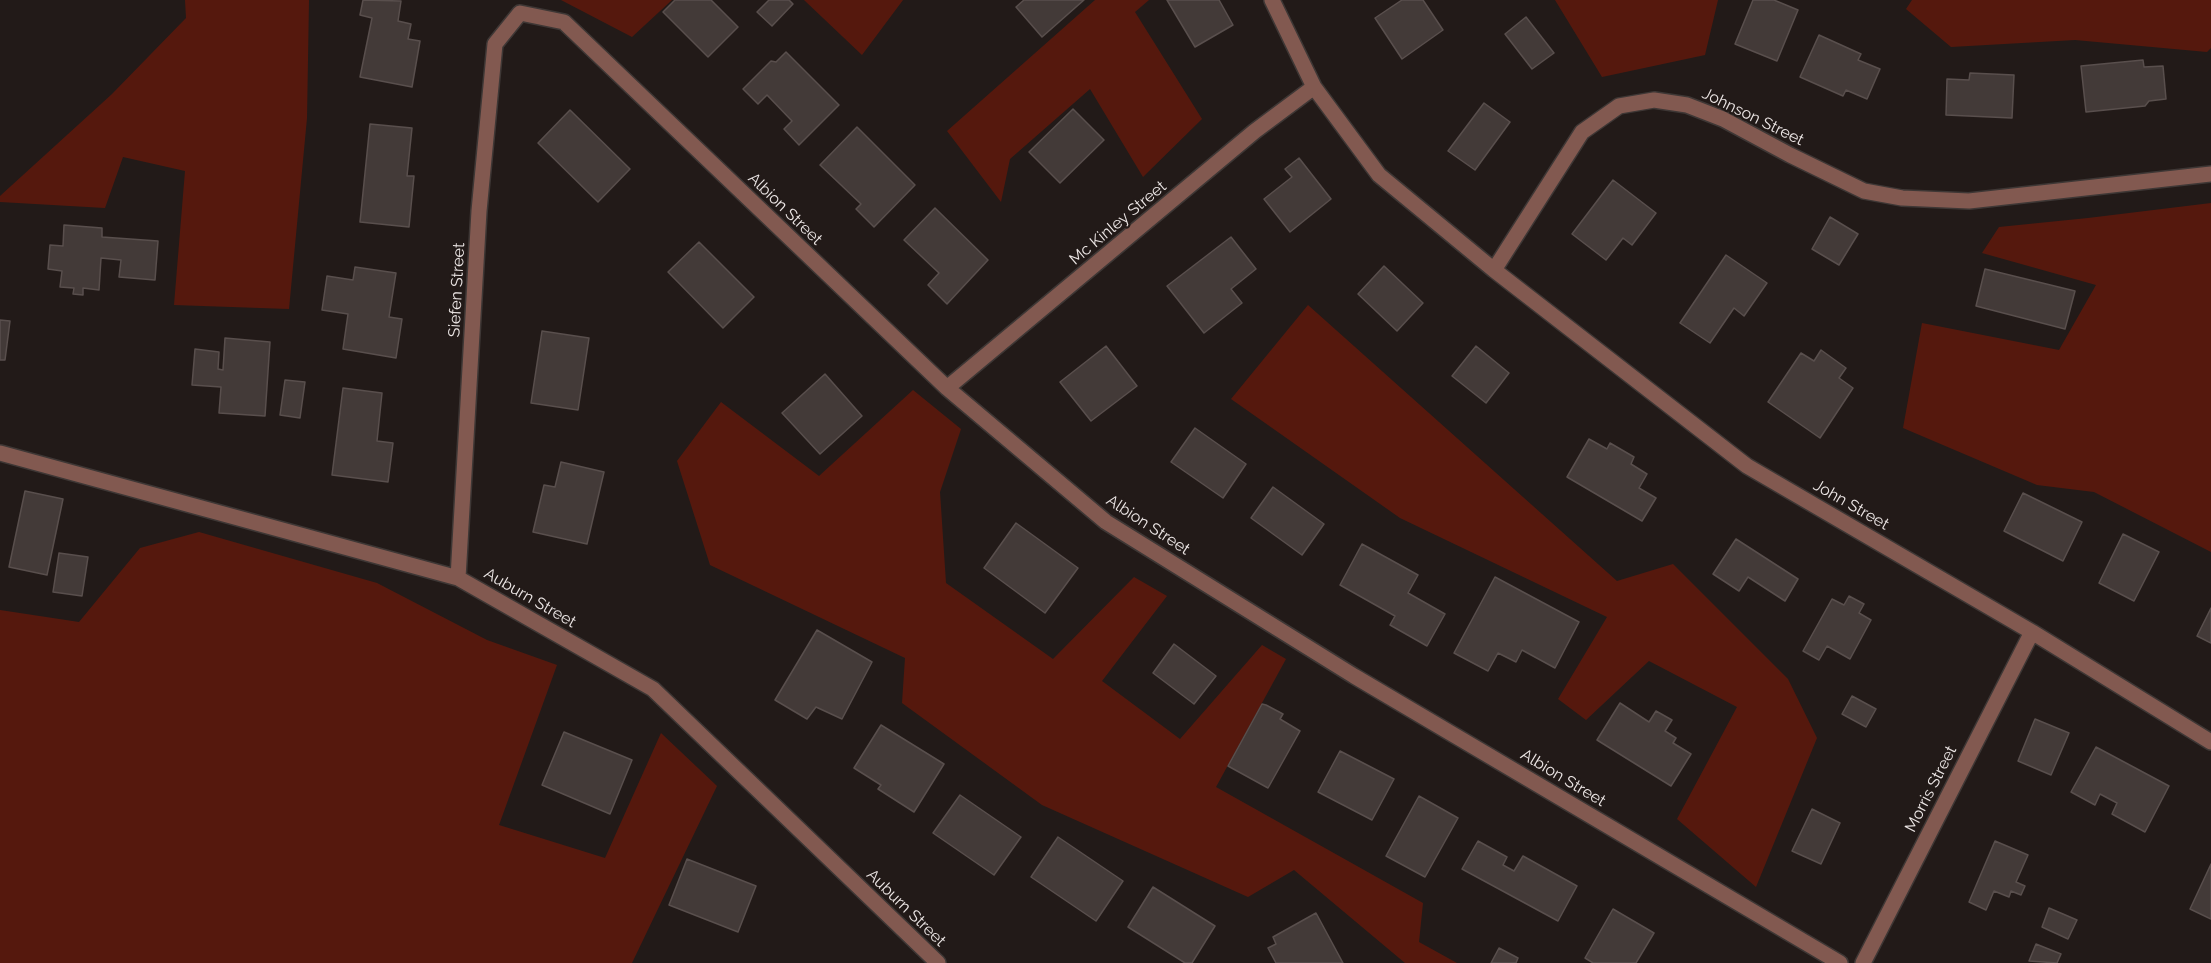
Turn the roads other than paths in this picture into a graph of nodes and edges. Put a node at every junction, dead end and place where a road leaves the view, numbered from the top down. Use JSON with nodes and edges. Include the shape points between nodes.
{"nodes":[{"id":1,"x":1272,"y":0,"type":"edge"},
{"id":2,"x":520,"y":13,"type":"joint"},
{"id":3,"x":1314,"y":87,"type":"junction"},
{"id":4,"x":2211,"y":174,"type":"edge"},
{"id":5,"x":1494,"y":270,"type":"junction"},
{"id":6,"x":947,"y":388,"type":"junction"},
{"id":7,"x":0,"y":453,"type":"edge"},
{"id":8,"x":458,"y":578,"type":"junction"},
{"id":9,"x":2032,"y":632,"type":"junction"},
{"id":10,"x":2211,"y":742,"type":"edge"},
{"id":11,"x":938,"y":963,"type":"edge"},
{"id":12,"x":1840,"y":963,"type":"edge"},
{"id":13,"x":1863,"y":963,"type":"edge"}],
"edges":[{"from":1,"to":3,"type":"street"},
{"from":2,"to":6,"type":"street","name":"Albion Street","via":[[564,22]]},
{"from":2,"to":8,"type":"street","name":"Siefen Street","via":[[495,44],[480,211]]},
{"from":3,"to":5,"type":"street","via":[[1379,175]]},
{"from":3,"to":6,"type":"street","name":"Mc Kinley Street","via":[[1255,131]]},
{"from":4,"to":5,"type":"street","name":"Johnson Street","via":[[1969,201],[1902,198],[1864,191],[1723,119],[1687,105],[1654,100],[1619,106],[1582,132]]},
{"from":5,"to":9,"type":"street","name":"John Street","via":[[1747,466]]},
{"from":6,"to":12,"type":"street","name":"Albion Street","via":[[1106,522],[1354,676]]},
{"from":7,"to":8,"type":"street","name":"Auburn Street"},
{"from":8,"to":11,"type":"street","name":"Auburn Street","via":[[653,689]]},
{"from":9,"to":10,"type":"street","name":"John Street"},
{"from":9,"to":13,"type":"street","name":"Morris Street"}]}
